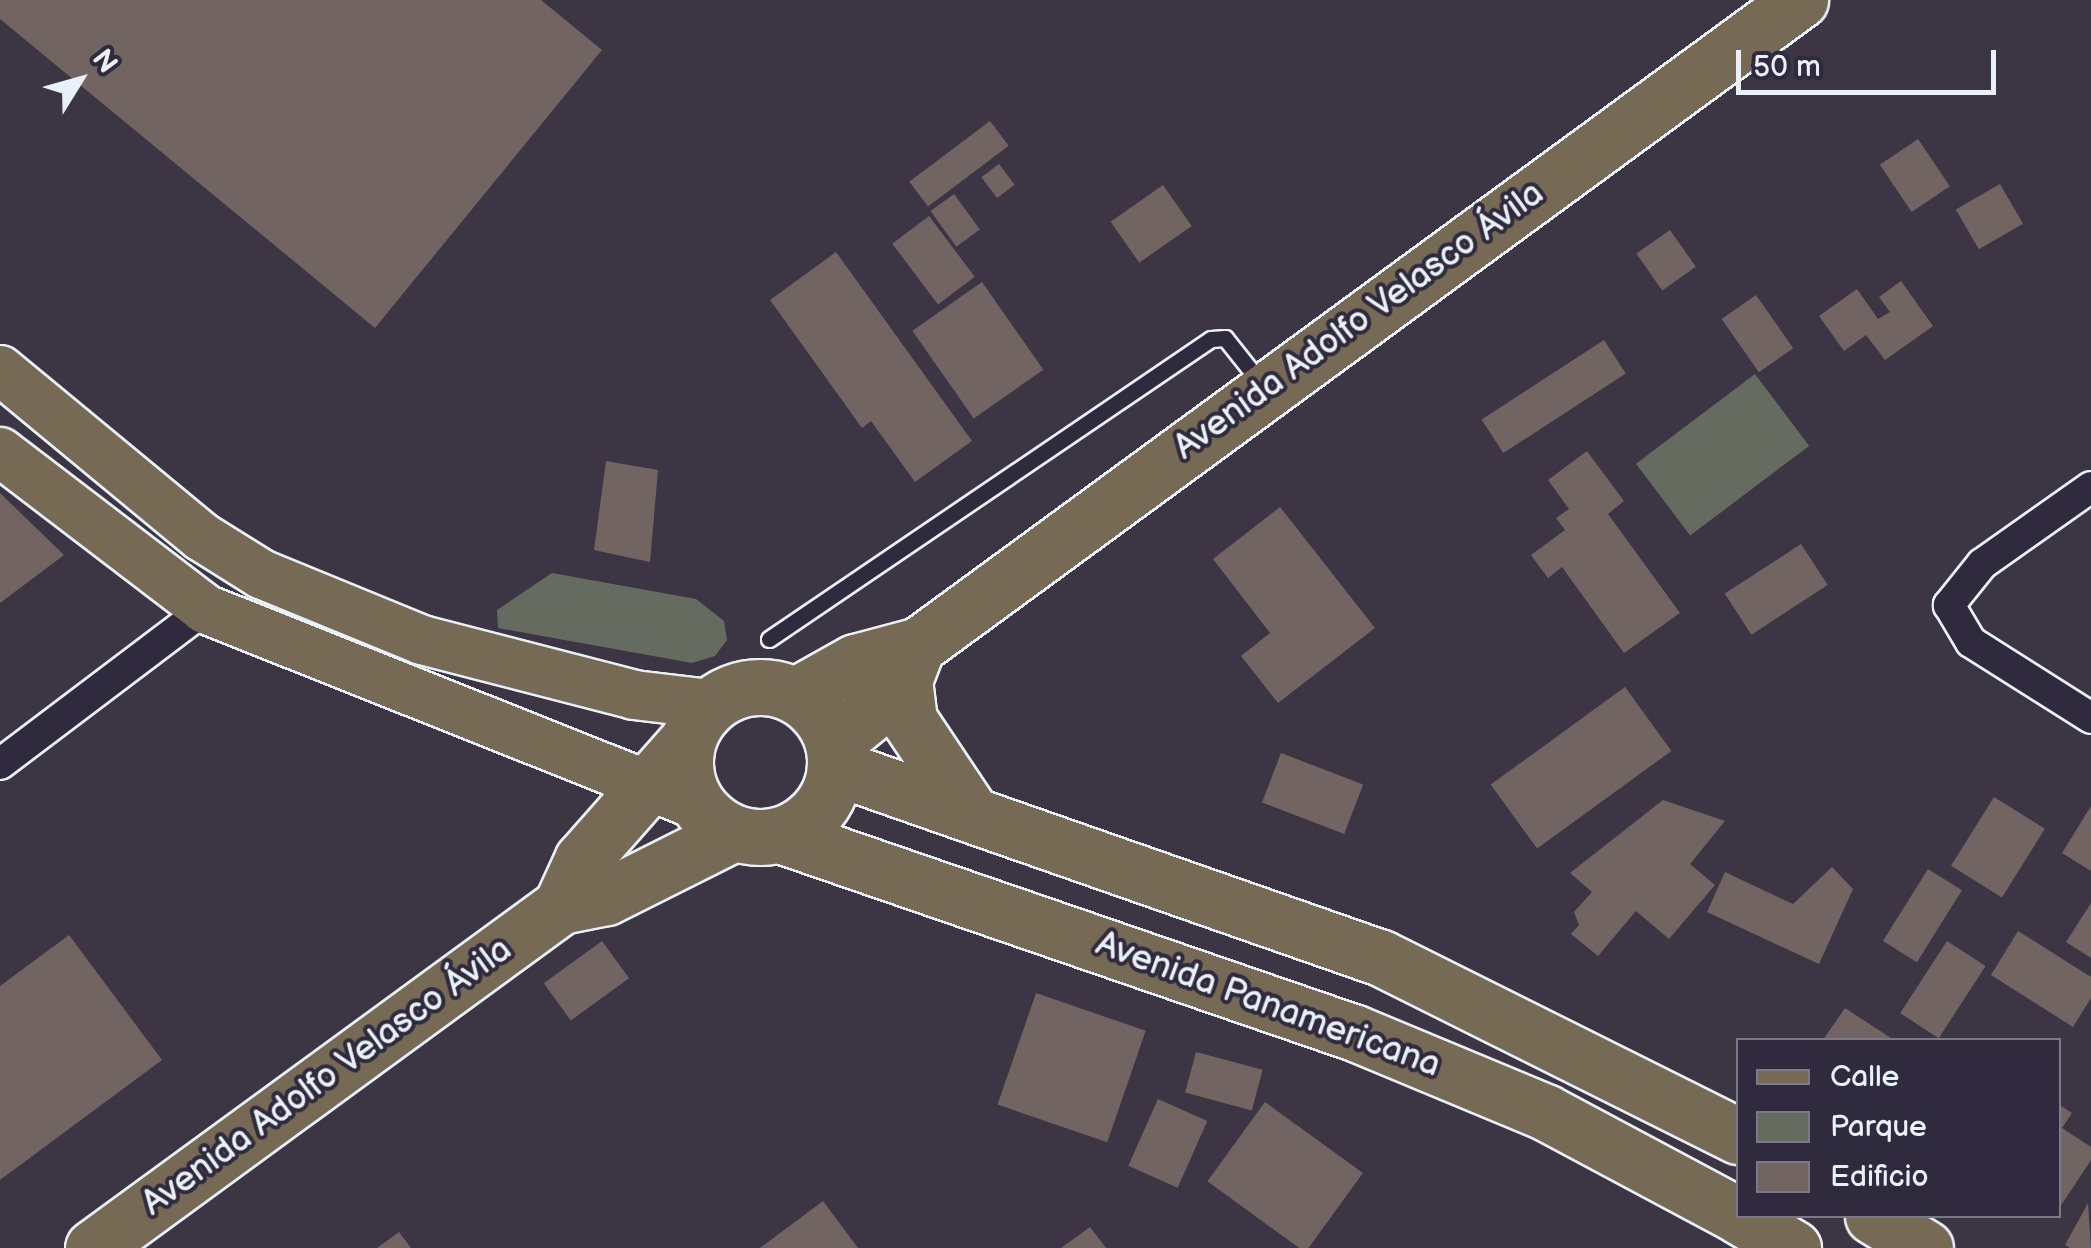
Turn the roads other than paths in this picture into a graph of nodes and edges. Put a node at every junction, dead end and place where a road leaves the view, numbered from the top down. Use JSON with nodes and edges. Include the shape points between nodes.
{"nodes":[{"id":1,"x":1800,"y":0,"type":"edge"},
{"id":2,"x":0,"y":370,"type":"edge"},
{"id":3,"x":1265,"y":390,"type":"junction"},
{"id":4,"x":0,"y":452,"type":"edge"},
{"id":5,"x":2091,"y":487,"type":"edge"},
{"id":6,"x":205,"y":609,"type":"junction"},
{"id":7,"x":769,"y":640,"type":"dead end"},
{"id":8,"x":918,"y":645,"type":"junction"},
{"id":9,"x":796,"y":695,"type":"junction"},
{"id":10,"x":2091,"y":718,"type":"edge"},
{"id":11,"x":699,"y":722,"type":"junction"},
{"id":12,"x":834,"y":755,"type":"junction"},
{"id":13,"x":0,"y":764,"type":"edge"},
{"id":14,"x":644,"y":786,"type":"junction"},
{"id":15,"x":969,"y":810,"type":"junction"},
{"id":16,"x":737,"y":824,"type":"junction"},
{"id":17,"x":560,"y":906,"type":"junction"},
{"id":18,"x":1736,"y":1135,"type":"edge"},
{"id":19,"x":1736,"y":1213,"type":"edge"},
{"id":20,"x":1744,"y":1218,"type":"edge"},
{"id":21,"x":1876,"y":1218,"type":"edge"},
{"id":22,"x":92,"y":1248,"type":"edge"},
{"id":23,"x":1794,"y":1248,"type":"edge"},
{"id":24,"x":1925,"y":1248,"type":"edge"}],
"edges":[{"from":1,"to":3,"type":"highway","name":"Avenida Adolfo Velasco Ávila"},
{"from":2,"to":11,"type":"main road","via":[[202,537],[261,574],[422,640],[634,695]]},
{"from":3,"to":7,"type":"lane","via":[[1243,353],[1226,338],[1211,338]]},
{"from":3,"to":8,"type":"highway","name":"Avenida Adolfo Velasco Ávila"},
{"from":4,"to":6,"type":"main road"},
{"from":5,"to":10,"type":"street","via":[[1982,564],[1949,606],[1971,642]]},
{"from":6,"to":13,"type":"street"},
{"from":6,"to":14,"type":"main road"},
{"from":8,"to":9,"type":"highway","name":"Avenida Adolfo Velasco Ávila","via":[[855,662]]},
{"from":8,"to":12,"type":"highway","name":"Avenida Adolfo Velasco Ávila"},
{"from":8,"to":15,"type":"highway","via":[[904,680],[909,720]]},
{"from":9,"to":11,"type":"highway","via":[[758,686]]},
{"from":9,"to":12,"type":"highway"},
{"from":11,"to":14,"type":"highway","name":"Avenida Adolfo Velasco Ávila"},
{"from":11,"to":16,"type":"highway","via":[[687,785]]},
{"from":12,"to":15,"type":"highway"},
{"from":12,"to":16,"type":"highway","via":[[818,810]]},
{"from":14,"to":16,"type":"main road"},
{"from":14,"to":17,"type":"highway","name":"Avenida Adolfo Velasco Ávila","via":[[582,860]]},
{"from":15,"to":18,"type":"highway","via":[[1381,958]]},
{"from":16,"to":17,"type":"highway","name":"Avenida Adolfo Velasco Ávila","via":[[606,897]]},
{"from":16,"to":19,"type":"highway","name":"Avenida Panamericana","via":[[1355,1033],[1545,1112]]},
{"from":17,"to":22,"type":"highway","name":"Avenida Adolfo Velasco Ávila"},
{"from":20,"to":23,"type":"highway","name":"Avenida Panamericana"},
{"from":21,"to":24,"type":"highway"}]}
